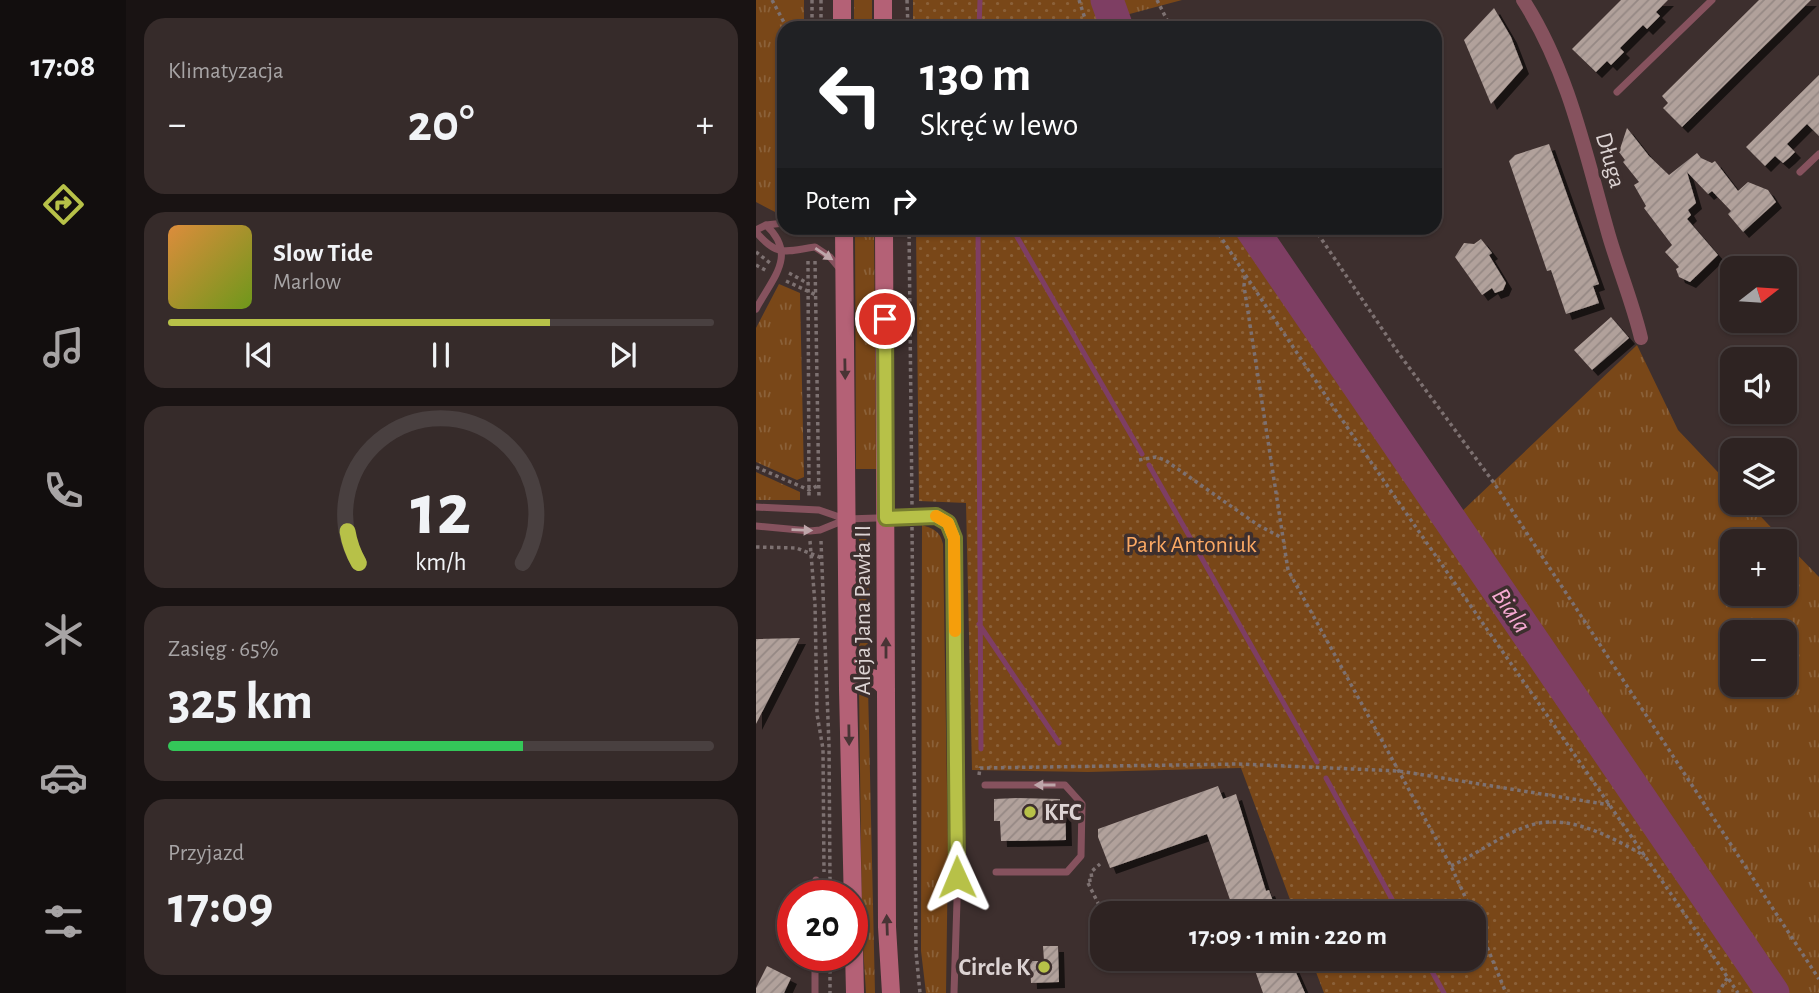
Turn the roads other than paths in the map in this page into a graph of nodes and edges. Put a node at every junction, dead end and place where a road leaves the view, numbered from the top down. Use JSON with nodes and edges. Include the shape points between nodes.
{"nodes":[{"id":1,"x":842,"y":0,"type":"edge"},
{"id":2,"x":883,"y":0,"type":"edge"},
{"id":3,"x":1523,"y":0,"type":"edge"},
{"id":4,"x":1712,"y":0,"type":"edge"},
{"id":5,"x":842,"y":21,"type":"edge"},
{"id":6,"x":883,"y":21,"type":"edge"},
{"id":7,"x":1618,"y":92,"type":"dead end"},
{"id":8,"x":1819,"y":154,"type":"edge"},
{"id":9,"x":1800,"y":172,"type":"dead end"},
{"id":10,"x":777,"y":224,"type":"edge"},
{"id":11,"x":766,"y":225,"type":"junction"},
{"id":12,"x":756,"y":231,"type":"edge"},
{"id":13,"x":844,"y":235,"type":"edge"},
{"id":14,"x":884,"y":235,"type":"edge"},
{"id":15,"x":783,"y":253,"type":"junction"},
{"id":16,"x":844,"y":274,"type":"junction"},
{"id":17,"x":756,"y":309,"type":"edge"},
{"id":18,"x":1641,"y":338,"type":"dead end"},
{"id":19,"x":756,"y":507,"type":"edge"},
{"id":20,"x":886,"y":518,"type":"junction"},
{"id":21,"x":847,"y":519,"type":"junction"},
{"id":22,"x":756,"y":526,"type":"edge"},
{"id":23,"x":886,"y":688,"type":"junction"},
{"id":24,"x":848,"y":689,"type":"junction"},
{"id":25,"x":982,"y":784,"type":"road end"},
{"id":26,"x":996,"y":872,"type":"dead end"},
{"id":27,"x":815,"y":971,"type":"edge"},
{"id":28,"x":815,"y":993,"type":"edge"},
{"id":29,"x":855,"y":993,"type":"edge"},
{"id":30,"x":891,"y":993,"type":"edge"},
{"id":31,"x":954,"y":993,"type":"edge"}],
"edges":[{"from":1,"to":5,"type":"main road"},
{"from":2,"to":6,"type":"main road"},
{"from":3,"to":18,"type":"street","name":"Długa","via":[[1539,25],[1573,111]]},
{"from":4,"to":7,"type":"lane"},
{"from":8,"to":9,"type":"lane"},
{"from":10,"to":11,"type":"lane"},
{"from":11,"to":12,"type":"lane"},
{"from":11,"to":15,"type":"lane","via":[[779,238]]},
{"from":12,"to":15,"type":"lane","via":[[767,246]]},
{"from":13,"to":16,"type":"main road","name":"Aleja Jana Pawła II"},
{"from":14,"to":20,"type":"main road","name":"Aleja Jana Pawła II"},
{"from":15,"to":16,"type":"lane","one_way":true,"via":[[812,248],[838,264]]},
{"from":15,"to":17,"type":"lane"},
{"from":16,"to":21,"type":"main road","name":"Aleja Jana Pawła II","one_way":true},
{"from":19,"to":21,"type":"lane","via":[[819,510]]},
{"from":20,"to":21,"type":"lane"},
{"from":23,"to":20,"type":"main road","name":"Aleja Jana Pawła II","one_way":true},
{"from":20,"to":31,"type":"lane","via":[[936,516],[948,523],[954,538]]},
{"from":22,"to":21,"type":"lane","one_way":true,"via":[[810,531]]},
{"from":21,"to":24,"type":"main road","name":"Aleja Jana Pawła II"},
{"from":23,"to":24,"type":"main road","via":[[877,679],[863,677]]},
{"from":30,"to":23,"type":"main road","name":"Aleja Jana Pawła II","one_way":true},
{"from":24,"to":29,"type":"main road","name":"Aleja Jana Pawła II","one_way":true},
{"from":26,"to":25,"type":"lane","one_way":true,"via":[[1067,873],[1081,856],[1082,804],[1065,785]]},
{"from":27,"to":28,"type":"lane"}]}
